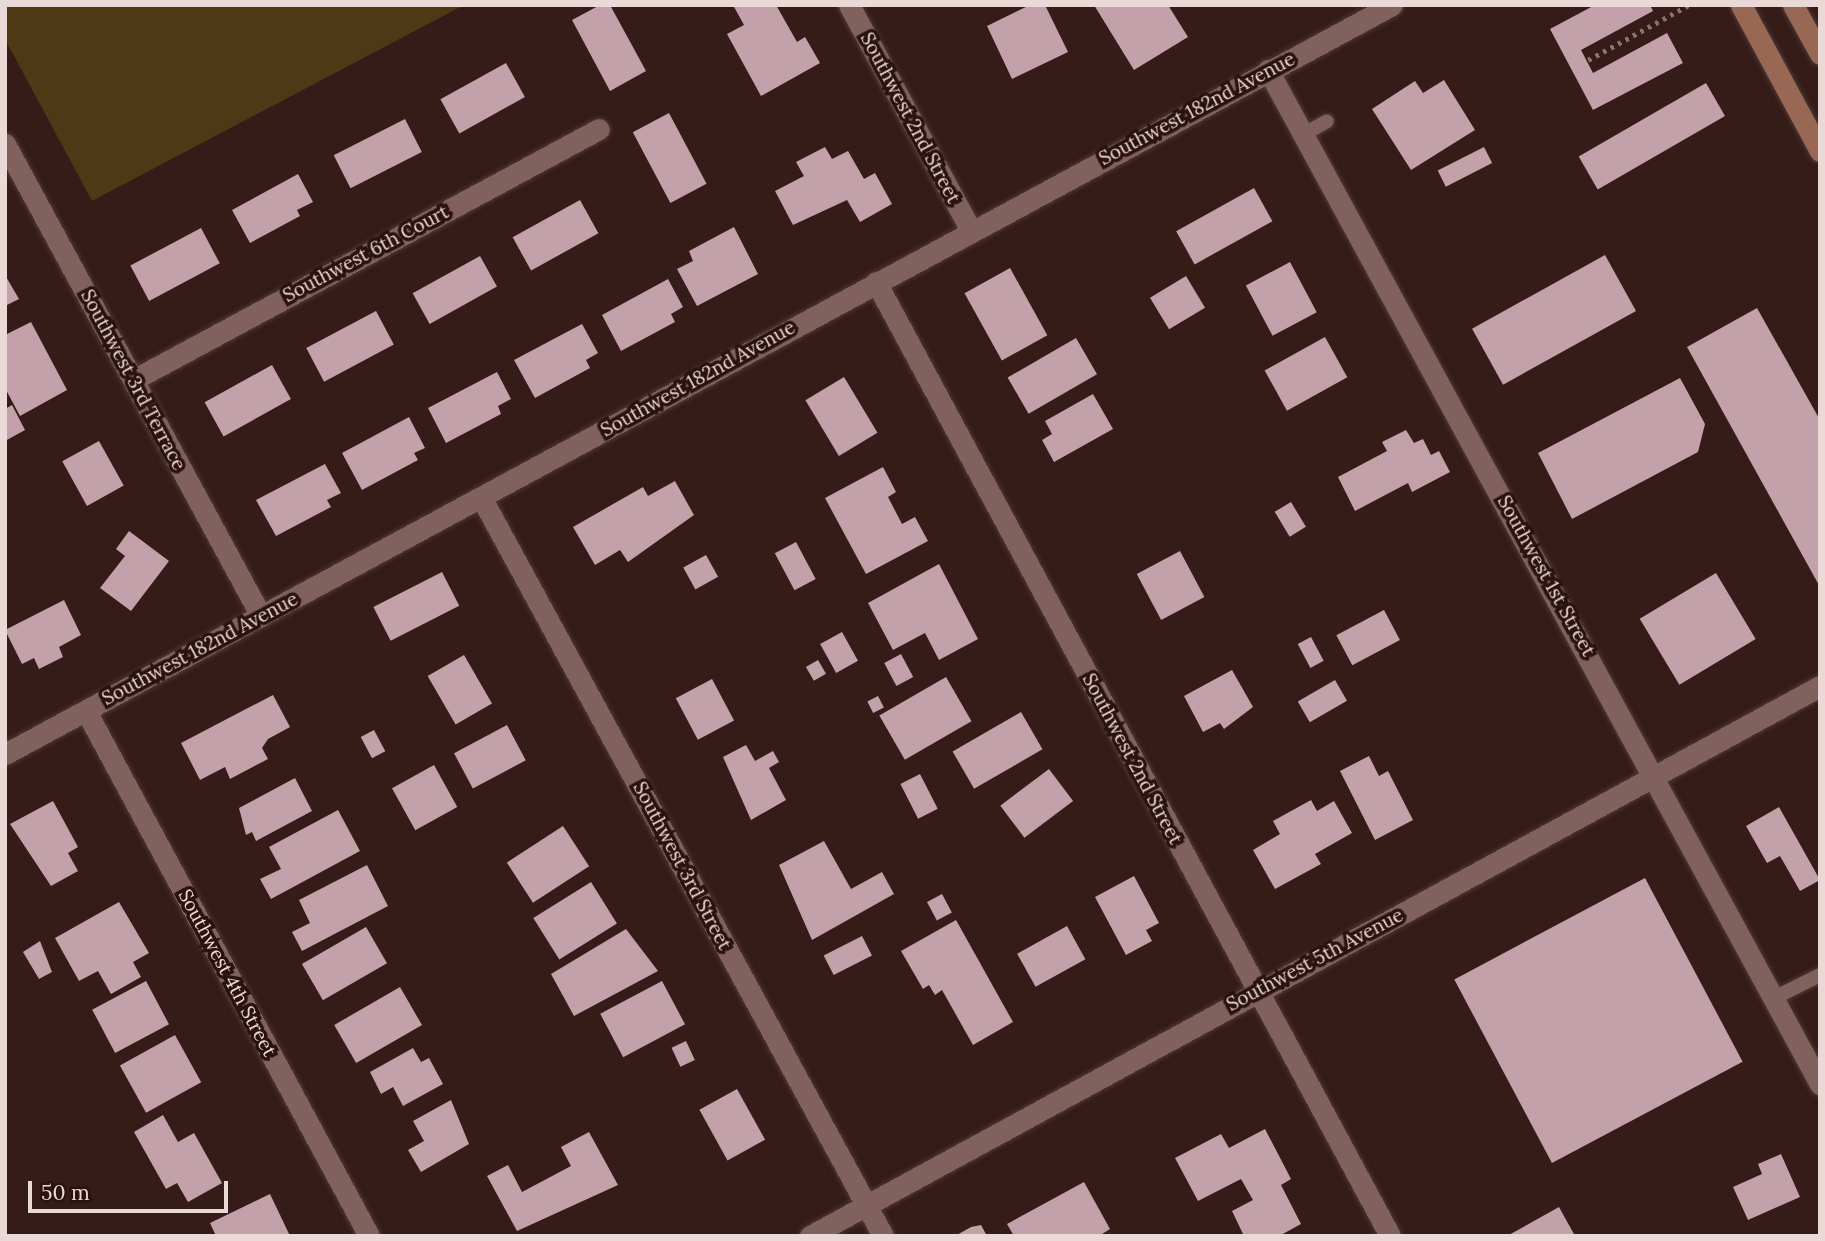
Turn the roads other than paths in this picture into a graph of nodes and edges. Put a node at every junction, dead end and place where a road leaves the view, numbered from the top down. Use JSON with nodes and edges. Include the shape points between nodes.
{"nodes":[{"id":1,"x":849,"y":5,"type":"edge"},
{"id":2,"x":1392,"y":5,"type":"edge"},
{"id":3,"x":1741,"y":5,"type":"edge"},
{"id":4,"x":1793,"y":5,"type":"edge"},
{"id":5,"x":1820,"y":54,"type":"edge"},
{"id":6,"x":1268,"y":69,"type":"junction"},
{"id":7,"x":1327,"y":121,"type":"dead end"},
{"id":8,"x":599,"y":129,"type":"dead end"},
{"id":9,"x":1304,"y":134,"type":"junction"},
{"id":10,"x":5,"y":144,"type":"edge"},
{"id":11,"x":1820,"y":151,"type":"edge"},
{"id":12,"x":971,"y":231,"type":"junction"},
{"id":13,"x":876,"y":282,"type":"junction"},
{"id":14,"x":133,"y":380,"type":"junction"},
{"id":15,"x":481,"y":497,"type":"junction"},
{"id":16,"x":261,"y":616,"type":"junction"},
{"id":17,"x":1820,"y":686,"type":"edge"},
{"id":18,"x":86,"y":710,"type":"junction"},
{"id":19,"x":5,"y":754,"type":"edge"},
{"id":20,"x":1655,"y":776,"type":"junction"},
{"id":21,"x":1820,"y":975,"type":"edge"},
{"id":22,"x":1257,"y":991,"type":"junction"},
{"id":23,"x":1774,"y":998,"type":"junction"},
{"id":24,"x":1820,"y":1084,"type":"edge"},
{"id":25,"x":866,"y":1206,"type":"junction"},
{"id":26,"x":369,"y":1236,"type":"edge"},
{"id":27,"x":810,"y":1236,"type":"edge"},
{"id":28,"x":883,"y":1236,"type":"edge"},
{"id":29,"x":1390,"y":1236,"type":"edge"}],
"edges":[{"from":1,"to":12,"type":"street","name":"Southwest 2nd Street"},
{"from":2,"to":6,"type":"street","name":"Southwest 182nd Avenue"},
{"from":3,"to":11,"type":"main road"},
{"from":4,"to":5,"type":"main road"},
{"from":6,"to":9,"type":"street","name":"Southwest 1st Street"},
{"from":6,"to":12,"type":"street","name":"Southwest 182nd Avenue"},
{"from":7,"to":9,"type":"lane"},
{"from":8,"to":14,"type":"street","name":"Southwest 6th Court"},
{"from":9,"to":20,"type":"street","name":"Southwest 1st Street"},
{"from":10,"to":14,"type":"street","name":"Southwest 3rd Terrace"},
{"from":12,"to":13,"type":"street","name":"Southwest 182nd Avenue"},
{"from":13,"to":15,"type":"street","name":"Southwest 182nd Avenue"},
{"from":13,"to":22,"type":"street","name":"Southwest 2nd Street"},
{"from":14,"to":16,"type":"street","name":"Southwest 3rd Terrace"},
{"from":15,"to":16,"type":"street","name":"Southwest 182nd Avenue"},
{"from":15,"to":25,"type":"street","name":"Southwest 3rd Street"},
{"from":16,"to":18,"type":"street","name":"Southwest 182nd Avenue"},
{"from":17,"to":20,"type":"street","name":"Southwest 5th Avenue"},
{"from":18,"to":19,"type":"street","name":"Southwest 182nd Avenue"},
{"from":18,"to":26,"type":"street","name":"Southwest 4th Street"},
{"from":20,"to":22,"type":"street","name":"Southwest 5th Avenue"},
{"from":20,"to":23,"type":"street","name":"Southwest 1st Street"},
{"from":21,"to":23,"type":"lane"},
{"from":22,"to":25,"type":"street","name":"Southwest 5th Avenue"},
{"from":22,"to":29,"type":"street","name":"Southwest 2nd Street"},
{"from":23,"to":24,"type":"street","name":"Southwest 1st Street"},
{"from":25,"to":27,"type":"street","name":"Southwest 5th Avenue"},
{"from":25,"to":28,"type":"street","name":"Southwest 3rd Street"}]}
